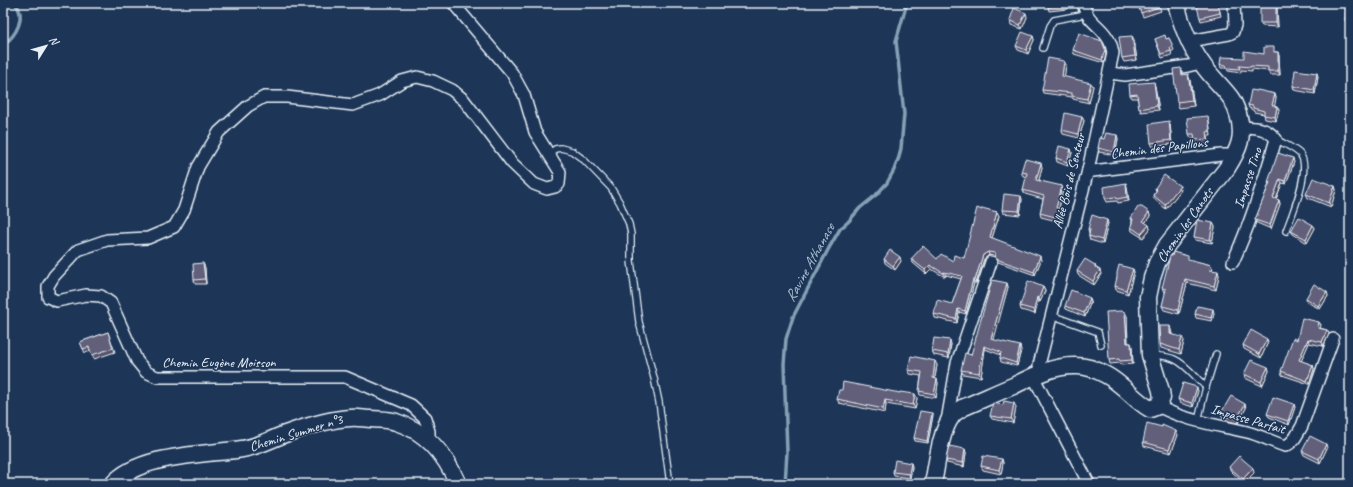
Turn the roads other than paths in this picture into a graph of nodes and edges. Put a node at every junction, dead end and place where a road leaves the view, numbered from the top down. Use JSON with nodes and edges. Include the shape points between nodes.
{"nodes":[{"id":1,"x":453,"y":3,"type":"edge"},
{"id":2,"x":1083,"y":3,"type":"edge"},
{"id":3,"x":1176,"y":3,"type":"edge"},
{"id":4,"x":1234,"y":3,"type":"edge"},
{"id":5,"x":1086,"y":14,"type":"junction"},
{"id":6,"x":1190,"y":40,"type":"junction"},
{"id":7,"x":1043,"y":48,"type":"dead end"},
{"id":8,"x":1201,"y":63,"type":"junction"},
{"id":9,"x":1110,"y":73,"type":"junction"},
{"id":10,"x":1242,"y":127,"type":"junction"},
{"id":11,"x":1276,"y":139,"type":"junction"},
{"id":12,"x":549,"y":154,"type":"junction"},
{"id":13,"x":1233,"y":158,"type":"junction"},
{"id":14,"x":1088,"y":170,"type":"junction"},
{"id":15,"x":1286,"y":231,"type":"dead end"},
{"id":16,"x":992,"y":262,"type":"dead end"},
{"id":17,"x":1233,"y":262,"type":"dead end"},
{"id":18,"x":1051,"y":315,"type":"junction"},
{"id":19,"x":1333,"y":339,"type":"dead end"},
{"id":20,"x":1101,"y":345,"type":"dead end"},
{"id":21,"x":1216,"y":354,"type":"dead end"},
{"id":22,"x":1150,"y":355,"type":"junction"},
{"id":23,"x":1037,"y":375,"type":"junction"},
{"id":24,"x":1206,"y":387,"type":"junction"},
{"id":25,"x":1158,"y":406,"type":"junction"},
{"id":26,"x":1198,"y":421,"type":"junction"},
{"id":27,"x":947,"y":424,"type":"junction"},
{"id":28,"x":428,"y":440,"type":"junction"},
{"id":29,"x":113,"y":484,"type":"edge"},
{"id":30,"x":458,"y":484,"type":"edge"},
{"id":31,"x":670,"y":484,"type":"edge"},
{"id":32,"x":933,"y":484,"type":"edge"},
{"id":33,"x":1089,"y":484,"type":"edge"}],
"edges":[{"from":1,"to":12,"type":"street","name":"Chemin Eugène Moisson","via":[[512,73],[524,95],[535,132]]},
{"from":2,"to":5,"type":"street","name":"Allée Bois de Senteur"},
{"from":3,"to":6,"type":"street","name":"Chemin les Canots"},
{"from":4,"to":6,"type":"street","via":[[1233,32]]},
{"from":5,"to":7,"type":"lane","via":[[1054,20]]},
{"from":5,"to":9,"type":"street","name":"Allée Bois de Senteur","via":[[1111,43],[1113,53]]},
{"from":6,"to":8,"type":"street","name":"Chemin les Canots"},
{"from":8,"to":9,"type":"street","via":[[1126,75]]},
{"from":8,"to":10,"type":"street","name":"Chemin les Canots","via":[[1235,104]]},
{"from":9,"to":14,"type":"street","name":"Allée Bois de Senteur"},
{"from":10,"to":11,"type":"street","name":"Impasse Tino","via":[[1264,129]]},
{"from":10,"to":13,"type":"street","name":"Chemin les Canots"},
{"from":11,"to":15,"type":"lane","via":[[1300,154],[1304,161],[1302,185]]},
{"from":11,"to":17,"type":"street","name":"Impasse Tino","via":[[1246,233]]},
{"from":12,"to":28,"type":"street","name":"Chemin Eugène Moisson","via":[[560,172],[559,184],[547,189],[534,184],[512,163],[464,100],[452,90],[417,77],[402,81],[353,105],[287,97],[264,97],[248,106],[219,132],[198,167],[184,210],[174,227],[148,238],[107,240],[78,250],[48,286],[48,297],[57,301],[86,295],[101,296],[111,303],[136,361],[146,372],[157,377],[345,377],[411,405],[425,418]]},
{"from":12,"to":31,"type":"lane","via":[[555,148],[561,148],[584,160],[611,188],[629,224],[639,322],[659,402]]},
{"from":13,"to":14,"type":"street","name":"Chemin des Papillons","via":[[1221,155]]},
{"from":13,"to":22,"type":"street","name":"Chemin les Canots","via":[[1167,245],[1157,264],[1148,297]]},
{"from":14,"to":18,"type":"street","name":"Allée Bois de Senteur"},
{"from":16,"to":27,"type":"street","via":[[957,362]]},
{"from":18,"to":20,"type":"lane","via":[[1098,332]]},
{"from":18,"to":23,"type":"street","name":"Allée Bois de Senteur"},
{"from":19,"to":26,"type":"street","name":"Impasse Parfait","via":[[1302,426],[1289,445],[1285,446],[1249,432]]},
{"from":21,"to":24,"type":"lane"},
{"from":22,"to":24,"type":"lane","via":[[1174,359]]},
{"from":22,"to":25,"type":"street","name":"Chemin les Canots","via":[[1161,391],[1162,398]]},
{"from":23,"to":25,"type":"street","via":[[1065,367],[1091,368],[1122,386],[1144,406],[1150,409]]},
{"from":23,"to":27,"type":"street","via":[[962,408],[953,414]]},
{"from":23,"to":33,"type":"street"},
{"from":24,"to":26,"type":"lane"},
{"from":25,"to":26,"type":"street","name":"Impasse Parfait"},
{"from":27,"to":32,"type":"street"},
{"from":28,"to":29,"type":"street","name":"Chemin Summer n°3","via":[[395,421],[351,417],[318,424],[244,449],[159,460],[133,468]]},
{"from":28,"to":30,"type":"street","name":"Chemin Summer n°3","via":[[442,455]]}]}
